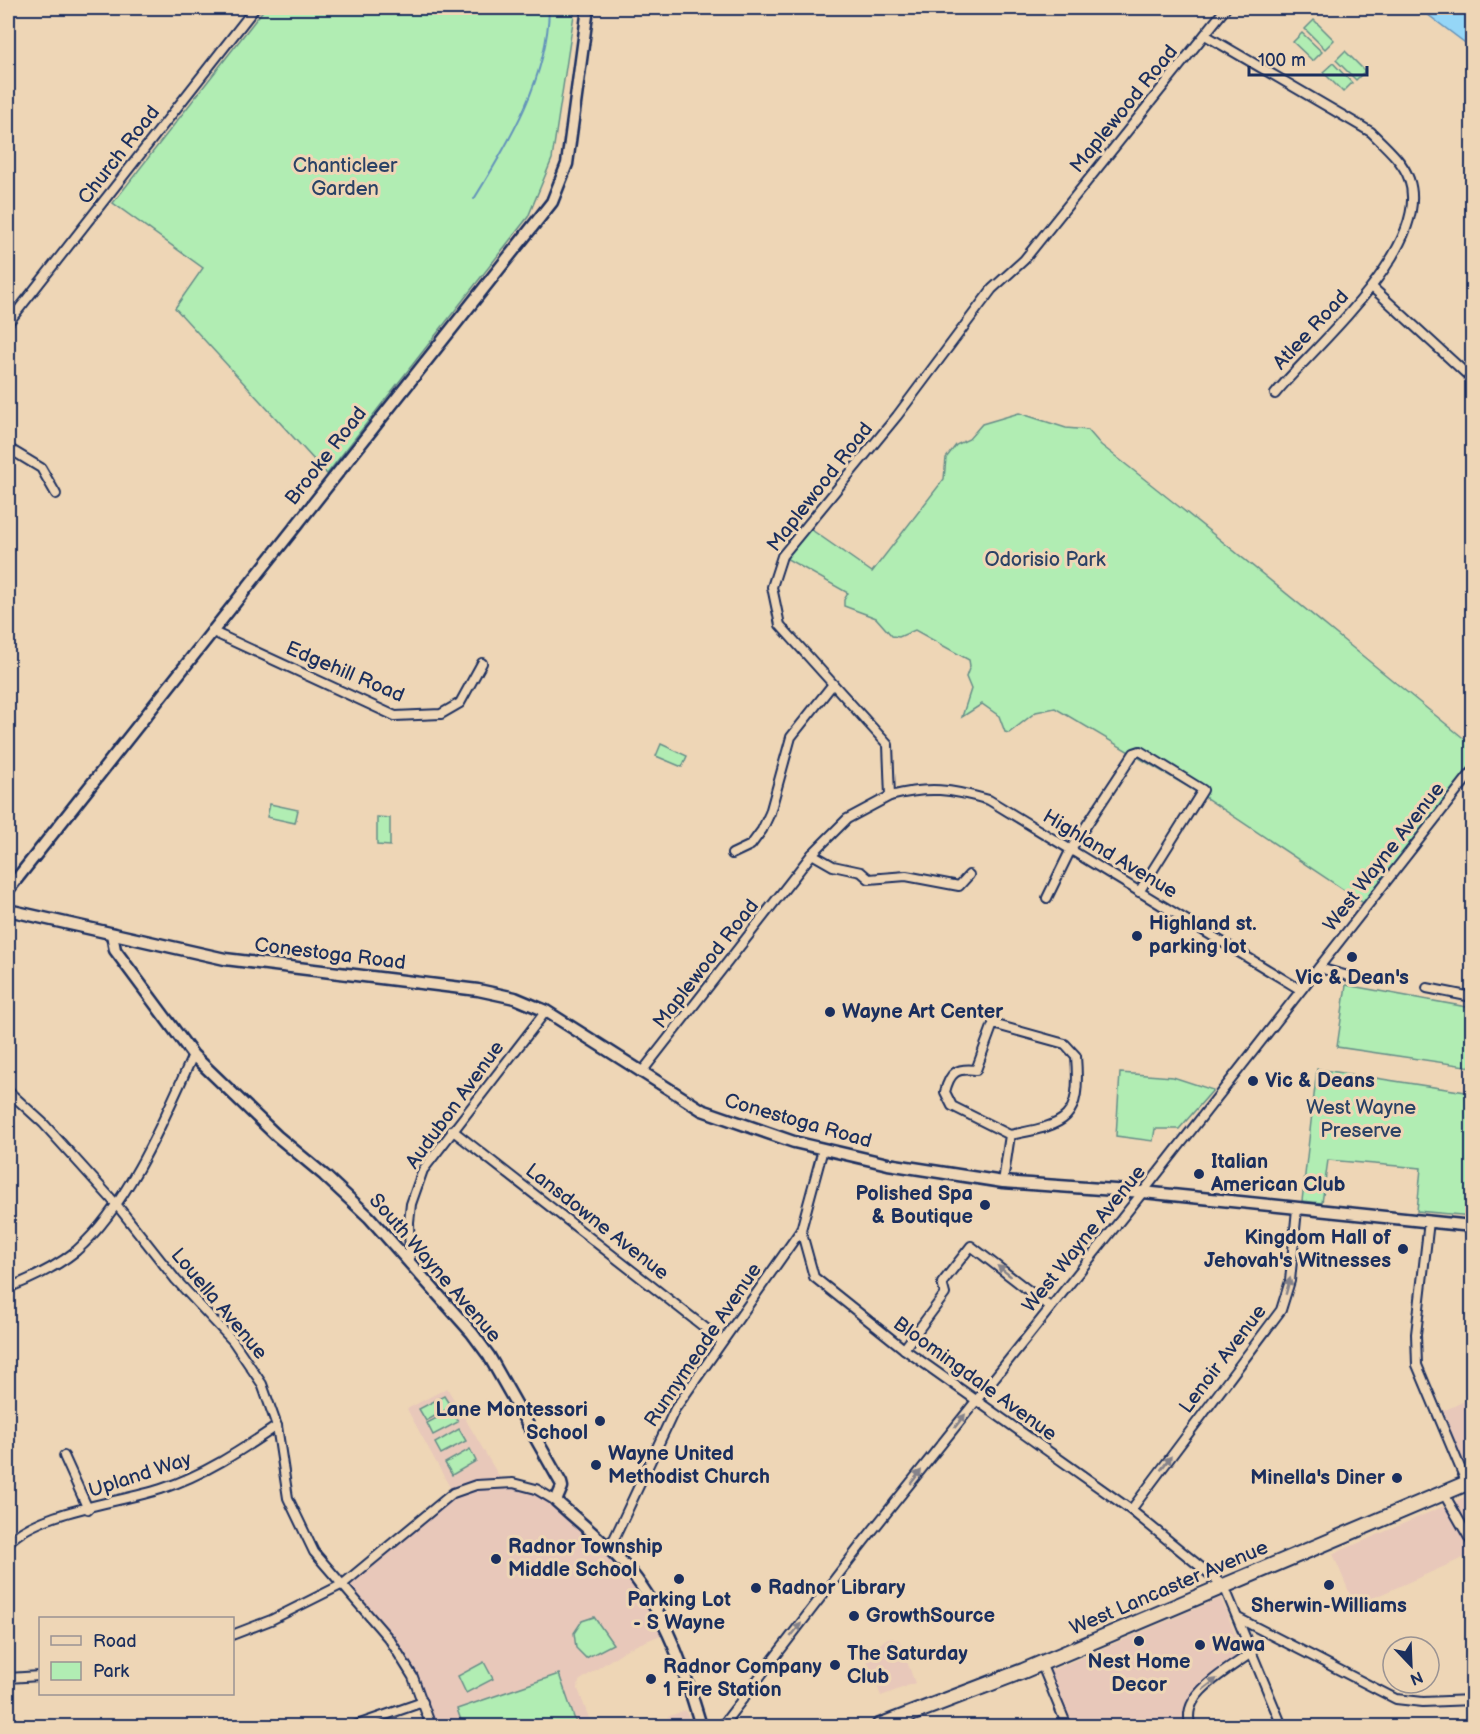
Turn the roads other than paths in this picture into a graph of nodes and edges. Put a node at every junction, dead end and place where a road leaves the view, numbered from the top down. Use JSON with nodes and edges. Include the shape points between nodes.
{"nodes":[{"id":1,"x":255,"y":8,"type":"edge"},
{"id":2,"x":588,"y":8,"type":"edge"},
{"id":3,"x":1226,"y":8,"type":"edge"},
{"id":4,"x":1205,"y":35,"type":"junction"},
{"id":5,"x":1373,"y":288,"type":"junction"},
{"id":6,"x":8,"y":323,"type":"edge"},
{"id":7,"x":1473,"y":379,"type":"edge"},
{"id":8,"x":1275,"y":394,"type":"dead end"},
{"id":9,"x":8,"y":448,"type":"edge"},
{"id":10,"x":56,"y":494,"type":"dead end"},
{"id":11,"x":211,"y":631,"type":"junction"},
{"id":12,"x":482,"y":663,"type":"dead end"},
{"id":13,"x":833,"y":684,"type":"junction"},
{"id":14,"x":1473,"y":772,"type":"edge"},
{"id":15,"x":890,"y":796,"type":"junction"},
{"id":16,"x":1071,"y":849,"type":"junction"},
{"id":17,"x":732,"y":854,"type":"dead end"},
{"id":18,"x":812,"y":854,"type":"junction"},
{"id":19,"x":969,"y":875,"type":"dead end"},
{"id":20,"x":8,"y":890,"type":"edge"},
{"id":21,"x":1139,"y":892,"type":"junction"},
{"id":22,"x":1047,"y":898,"type":"dead end"},
{"id":23,"x":8,"y":910,"type":"edge"},
{"id":24,"x":112,"y":934,"type":"junction"},
{"id":25,"x":1319,"y":968,"type":"junction"},
{"id":26,"x":1352,"y":977,"type":"dead end"},
{"id":27,"x":1427,"y":988,"type":"dead end"},
{"id":28,"x":1301,"y":990,"type":"junction"},
{"id":29,"x":1473,"y":997,"type":"edge"},
{"id":30,"x":546,"y":1011,"type":"junction"},
{"id":31,"x":194,"y":1055,"type":"junction"},
{"id":32,"x":641,"y":1073,"type":"junction"},
{"id":33,"x":8,"y":1091,"type":"edge"},
{"id":34,"x":452,"y":1130,"type":"junction"},
{"id":35,"x":1010,"y":1135,"type":"junction"},
{"id":36,"x":823,"y":1149,"type":"junction"},
{"id":37,"x":1003,"y":1182,"type":"junction"},
{"id":38,"x":1143,"y":1192,"type":"junction"},
{"id":39,"x":117,"y":1204,"type":"junction"},
{"id":40,"x":1297,"y":1209,"type":"junction"},
{"id":41,"x":1430,"y":1221,"type":"junction"},
{"id":42,"x":1473,"y":1226,"type":"edge"},
{"id":43,"x":801,"y":1230,"type":"junction"},
{"id":44,"x":410,"y":1264,"type":"junction"},
{"id":45,"x":8,"y":1288,"type":"edge"},
{"id":46,"x":1050,"y":1307,"type":"junction"},
{"id":47,"x":722,"y":1341,"type":"junction"},
{"id":48,"x":904,"y":1349,"type":"junction"},
{"id":49,"x":976,"y":1400,"type":"junction"},
{"id":50,"x":277,"y":1426,"type":"junction"},
{"id":51,"x":64,"y":1456,"type":"dead end"},
{"id":52,"x":1470,"y":1482,"type":"edge"},
{"id":53,"x":1444,"y":1494,"type":"junction"},
{"id":54,"x":556,"y":1501,"type":"junction"},
{"id":55,"x":88,"y":1509,"type":"junction"},
{"id":56,"x":1131,"y":1510,"type":"junction"},
{"id":57,"x":8,"y":1543,"type":"edge"},
{"id":58,"x":1473,"y":1543,"type":"edge"},
{"id":59,"x":606,"y":1545,"type":"junction"},
{"id":60,"x":343,"y":1584,"type":"junction"},
{"id":61,"x":1224,"y":1586,"type":"junction"},
{"id":62,"x":1238,"y":1618,"type":"junction"},
{"id":63,"x":234,"y":1634,"type":"edge"},
{"id":64,"x":1251,"y":1653,"type":"junction"},
{"id":65,"x":1041,"y":1663,"type":"junction"},
{"id":66,"x":39,"y":1676,"type":"edge"},
{"id":67,"x":8,"y":1678,"type":"edge"},
{"id":68,"x":1473,"y":1700,"type":"edge"},
{"id":69,"x":423,"y":1702,"type":"junction"},
{"id":70,"x":354,"y":1726,"type":"edge"},
{"id":71,"x":431,"y":1726,"type":"edge"},
{"id":72,"x":701,"y":1726,"type":"edge"},
{"id":73,"x":722,"y":1726,"type":"edge"},
{"id":74,"x":879,"y":1726,"type":"edge"},
{"id":75,"x":1067,"y":1726,"type":"edge"},
{"id":76,"x":1191,"y":1726,"type":"edge"},
{"id":77,"x":1282,"y":1726,"type":"edge"}],
"edges":[{"from":1,"to":6,"type":"street","name":"Church Road"},
{"from":2,"to":11,"type":"main road","name":"Brooke Road","via":[[567,164],[552,202]]},
{"from":3,"to":4,"type":"street","name":"Maplewood Road"},
{"from":4,"to":5,"type":"street","name":"Atlee Road","via":[[1371,132],[1408,176],[1413,200],[1410,216]]},
{"from":4,"to":13,"type":"street","name":"Maplewood Road","via":[[1024,260],[992,289],[897,416],[782,556],[772,587],[780,625]]},
{"from":5,"to":7,"type":"street","name":"Atlee Road"},
{"from":5,"to":8,"type":"street","name":"Atlee Road"},
{"from":9,"to":10,"type":"street","via":[[41,468]]},
{"from":11,"to":12,"type":"street","name":"Edgehill Road","via":[[395,716],[441,714],[460,703]]},
{"from":11,"to":20,"type":"main road","name":"Brooke Road"},
{"from":13,"to":15,"type":"street","name":"Maplewood Road","via":[[888,745]]},
{"from":13,"to":17,"type":"street","via":[[791,737],[762,830],[751,845]]},
{"from":14,"to":25,"type":"street","name":"West Wayne Avenue"},
{"from":15,"to":16,"type":"street","name":"Highland Avenue","via":[[918,789],[952,790],[989,800]]},
{"from":15,"to":18,"type":"street","name":"Maplewood Road","via":[[847,819]]},
{"from":16,"to":21,"type":"street","name":"Highland Avenue"},
{"from":16,"to":21,"type":"street","via":[[1134,753],[1140,751],[1203,790]]},
{"from":16,"to":22,"type":"street"},
{"from":18,"to":19,"type":"street","via":[[832,866],[861,872],[869,879],[906,876],[959,886]]},
{"from":18,"to":32,"type":"street","name":"Maplewood Road"},
{"from":21,"to":28,"type":"street","name":"Highland Avenue"},
{"from":23,"to":24,"type":"main road","name":"Conestoga Road"},
{"from":24,"to":30,"type":"main road","name":"Conestoga Road","via":[[225,959],[486,991]]},
{"from":24,"to":31,"type":"main road","name":"South Wayne Avenue","via":[[115,950]]},
{"from":25,"to":26,"type":"street"},
{"from":25,"to":28,"type":"street","name":"West Wayne Avenue"},
{"from":27,"to":29,"type":"street"},
{"from":28,"to":38,"type":"street","name":"West Wayne Avenue"},
{"from":30,"to":32,"type":"main road","name":"Conestoga Road"},
{"from":30,"to":34,"type":"street","name":"Audubon Avenue"},
{"from":31,"to":39,"type":"street","via":[[158,1132]]},
{"from":31,"to":44,"type":"main road","name":"South Wayne Avenue","via":[[277,1137],[369,1217]]},
{"from":32,"to":36,"type":"main road","name":"Conestoga Road","via":[[714,1116]]},
{"from":33,"to":39,"type":"street","name":"Louella Avenue"},
{"from":34,"to":44,"type":"street","name":"Audubon Avenue","via":[[416,1186],[409,1222]]},
{"from":34,"to":47,"type":"street","name":"Lansdowne Avenue"},
{"from":35,"to":35,"type":"street","via":[[1052,1127],[1068,1115],[1077,1080],[1076,1056],[1065,1044],[993,1024],[976,1070],[954,1071],[945,1092],[952,1106]]},
{"from":35,"to":37,"type":"street"},
{"from":36,"to":37,"type":"main road","name":"Conestoga Road","via":[[888,1164]]},
{"from":36,"to":43,"type":"street"},
{"from":37,"to":38,"type":"main road","name":"Conestoga Road"},
{"from":38,"to":40,"type":"main road","name":"Conestoga Road"},
{"from":38,"to":46,"type":"street","name":"West Wayne Avenue"},
{"from":39,"to":45,"type":"street","via":[[76,1250],[32,1279]]},
{"from":39,"to":50,"type":"street","name":"Louella Avenue","via":[[176,1280],[233,1341],[262,1384]]},
{"from":40,"to":41,"type":"main road","name":"Conestoga Road"},
{"from":56,"to":40,"type":"street","name":"Lenoir Avenue","one_way":true,"via":[[1281,1310],[1290,1281]]},
{"from":41,"to":42,"type":"main road","name":"Conestoga Road"},
{"from":41,"to":52,"type":"street","via":[[1416,1334],[1417,1365]]},
{"from":43,"to":47,"type":"street","name":"Runnymeade Avenue"},
{"from":43,"to":48,"type":"street","name":"Bloomingdale Avenue","via":[[814,1277]]},
{"from":44,"to":54,"type":"main road","name":"South Wayne Avenue","via":[[489,1356],[561,1483]]},
{"from":46,"to":48,"type":"street","one_way":true,"via":[[971,1246],[942,1283],[945,1294]]},
{"from":46,"to":49,"type":"street","name":"West Wayne Avenue"},
{"from":47,"to":59,"type":"street","name":"Runnymeade Avenue","via":[[675,1409],[614,1539]]},
{"from":48,"to":49,"type":"street","name":"Bloomingdale Avenue"},
{"from":49,"to":56,"type":"street","name":"Bloomingdale Avenue"},
{"from":73,"to":49,"type":"street","name":"West Wayne Avenue","one_way":true},
{"from":50,"to":55,"type":"street","name":"Upland Way","via":[[201,1473]]},
{"from":50,"to":60,"type":"street","name":"Louella Avenue","via":[[288,1498],[314,1552]]},
{"from":51,"to":55,"type":"street"},
{"from":52,"to":53,"type":"highway","name":"West Lancaster Avenue"},
{"from":53,"to":58,"type":"street"},
{"from":53,"to":61,"type":"highway","name":"West Lancaster Avenue"},
{"from":54,"to":59,"type":"main road"},
{"from":54,"to":60,"type":"street","via":[[536,1489],[513,1483],[476,1485],[453,1493]]},
{"from":55,"to":57,"type":"street","name":"Upland Way","via":[[30,1525]]},
{"from":56,"to":61,"type":"street","name":"Bloomingdale Avenue"},
{"from":59,"to":72,"type":"main road","via":[[642,1588],[668,1632]]},
{"from":60,"to":63,"type":"street"},
{"from":60,"to":69,"type":"street","name":"Louella Avenue","via":[[390,1640]]},
{"from":61,"to":62,"type":"street"},
{"from":61,"to":65,"type":"highway","name":"West Lancaster Avenue"},
{"from":62,"to":64,"type":"street"},
{"from":62,"to":68,"type":"street","via":[[1396,1699]]},
{"from":76,"to":64,"type":"street","one_way":true,"via":[[1188,1715],[1195,1698]]},
{"from":64,"to":77,"type":"street"},
{"from":65,"to":74,"type":"highway","name":"West Lancaster Avenue"},
{"from":65,"to":75,"type":"street"},
{"from":66,"to":67,"type":"street"},
{"from":69,"to":70,"type":"street"},
{"from":69,"to":71,"type":"street","name":"Louella Avenue"}]}
